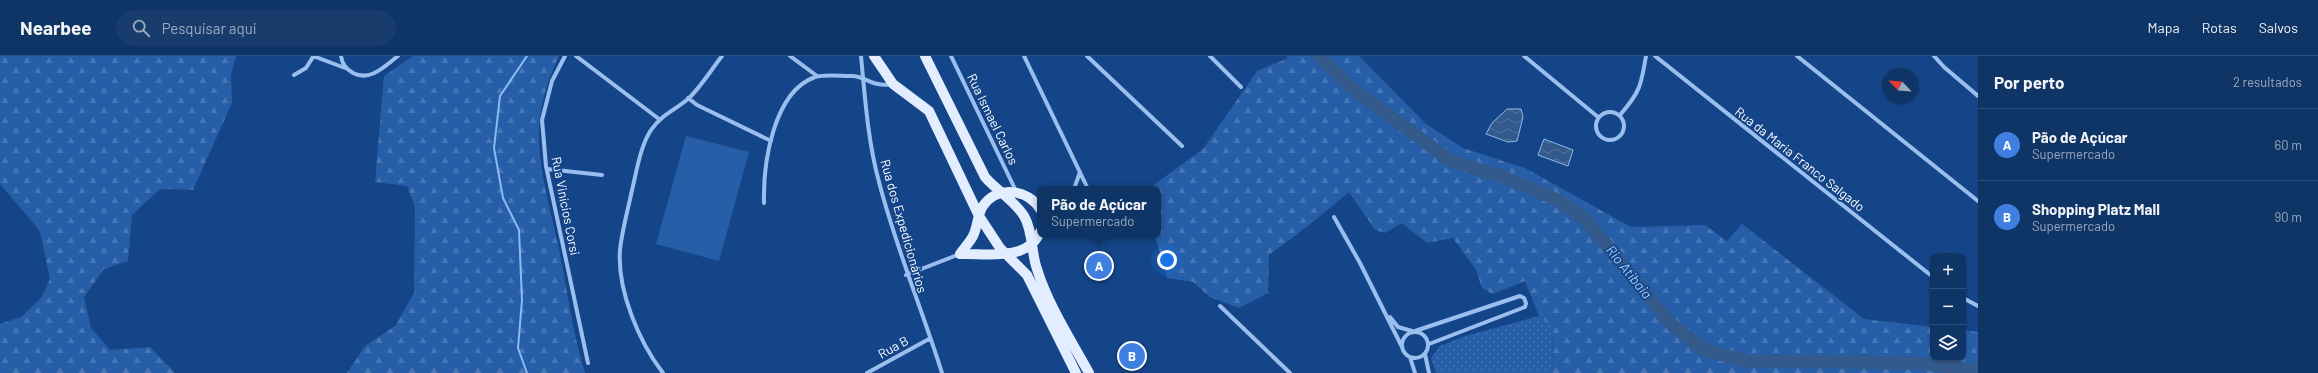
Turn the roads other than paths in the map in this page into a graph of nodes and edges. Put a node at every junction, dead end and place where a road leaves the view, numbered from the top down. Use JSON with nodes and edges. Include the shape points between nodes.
{"nodes":[{"id":1,"x":313,"y":56,"type":"edge"},
{"id":2,"x":341,"y":56,"type":"edge"},
{"id":3,"x":398,"y":56,"type":"edge"},
{"id":4,"x":564,"y":56,"type":"edge"},
{"id":5,"x":576,"y":56,"type":"edge"},
{"id":6,"x":722,"y":56,"type":"edge"},
{"id":7,"x":790,"y":56,"type":"edge"},
{"id":8,"x":861,"y":56,"type":"edge"},
{"id":9,"x":874,"y":56,"type":"edge"},
{"id":10,"x":925,"y":56,"type":"edge"},
{"id":11,"x":951,"y":56,"type":"edge"},
{"id":12,"x":1024,"y":56,"type":"edge"},
{"id":13,"x":1087,"y":56,"type":"edge"},
{"id":14,"x":1210,"y":56,"type":"edge"},
{"id":15,"x":1524,"y":56,"type":"edge"},
{"id":16,"x":1646,"y":56,"type":"edge"},
{"id":17,"x":1655,"y":56,"type":"edge"},
{"id":18,"x":1797,"y":56,"type":"edge"},
{"id":19,"x":1934,"y":56,"type":"edge"},
{"id":20,"x":345,"y":68,"type":"junction"},
{"id":21,"x":294,"y":74,"type":"dead end"},
{"id":22,"x":817,"y":76,"type":"junction"},
{"id":23,"x":863,"y":80,"type":"junction"},
{"id":24,"x":894,"y":84,"type":"junction"},
{"id":25,"x":1241,"y":88,"type":"dead end"},
{"id":26,"x":1978,"y":96,"type":"edge"},
{"id":27,"x":688,"y":98,"type":"junction"},
{"id":28,"x":1620,"y":115,"type":"junction"},
{"id":29,"x":1598,"y":116,"type":"junction"},
{"id":30,"x":659,"y":119,"type":"junction"},
{"id":31,"x":771,"y":141,"type":"junction"},
{"id":32,"x":1182,"y":146,"type":"dead end"},
{"id":33,"x":547,"y":169,"type":"junction"},
{"id":34,"x":1080,"y":172,"type":"junction"},
{"id":35,"x":602,"y":175,"type":"dead end"},
{"id":36,"x":1075,"y":186,"type":"edge"},
{"id":37,"x":1087,"y":186,"type":"edge"},
{"id":38,"x":1016,"y":191,"type":"junction"},
{"id":39,"x":1001,"y":192,"type":"junction"},
{"id":40,"x":1978,"y":201,"type":"edge"},
{"id":41,"x":764,"y":203,"type":"dead end"},
{"id":42,"x":1037,"y":205,"type":"edge"},
{"id":43,"x":978,"y":216,"type":"junction"},
{"id":44,"x":1334,"y":217,"type":"dead end"},
{"id":45,"x":1037,"y":236,"type":"edge"},
{"id":46,"x":1031,"y":243,"type":"junction"},
{"id":47,"x":960,"y":254,"type":"junction"},
{"id":48,"x":1007,"y":254,"type":"junction"},
{"id":49,"x":906,"y":275,"type":"junction"},
{"id":50,"x":1930,"y":275,"type":"edge"},
{"id":51,"x":1966,"y":300,"type":"edge"},
{"id":52,"x":1220,"y":306,"type":"dead end"},
{"id":53,"x":1978,"y":306,"type":"edge"},
{"id":54,"x":1384,"y":310,"type":"junction"},
{"id":55,"x":1414,"y":331,"type":"junction"},
{"id":56,"x":929,"y":339,"type":"junction"},
{"id":57,"x":1429,"y":344,"type":"junction"},
{"id":58,"x":1402,"y":347,"type":"junction"},
{"id":59,"x":1425,"y":354,"type":"junction"},
{"id":60,"x":1410,"y":357,"type":"junction"},
{"id":61,"x":588,"y":363,"type":"dead end"},
{"id":62,"x":663,"y":373,"type":"edge"},
{"id":63,"x":867,"y":373,"type":"edge"},
{"id":64,"x":942,"y":373,"type":"edge"},
{"id":65,"x":1076,"y":373,"type":"edge"},
{"id":66,"x":1089,"y":373,"type":"edge"},
{"id":67,"x":1290,"y":373,"type":"edge"},
{"id":68,"x":1415,"y":373,"type":"edge"},
{"id":69,"x":1429,"y":373,"type":"edge"}],
"edges":[{"from":1,"to":20,"type":"street"},
{"from":1,"to":21,"type":"street","via":[[306,68]]},
{"from":2,"to":20,"type":"street"},
{"from":3,"to":20,"type":"street","via":[[370,76],[357,75]]},
{"from":4,"to":33,"type":"street","name":"Rua Vinícios Corsi","via":[[552,81],[542,120]]},
{"from":5,"to":30,"type":"street"},
{"from":6,"to":27,"type":"street"},
{"from":7,"to":22,"type":"street"},
{"from":8,"to":23,"type":"street","name":"Rua dos Expedicionários"},
{"from":9,"to":24,"type":"main road"},
{"from":10,"to":39,"type":"main road","via":[[985,177]]},
{"from":11,"to":38,"type":"street","name":"Rua Ismael Carlos"},
{"from":12,"to":34,"type":"street"},
{"from":13,"to":32,"type":"street"},
{"from":14,"to":25,"type":"street"},
{"from":15,"to":29,"type":"street"},
{"from":16,"to":28,"type":"street","via":[[1640,88]]},
{"from":17,"to":50,"type":"street","name":"Rua da Maria Franco Salgado"},
{"from":18,"to":40,"type":"street"},
{"from":19,"to":26,"type":"street"},
{"from":22,"to":23,"type":"street","via":[[854,76]]},
{"from":22,"to":31,"type":"street","via":[[794,90],[784,105]]},
{"from":23,"to":24,"type":"street","via":[[878,84]]},
{"from":23,"to":49,"type":"street","name":"Rua dos Expedicionários","via":[[878,181]]},
{"from":24,"to":43,"type":"main road","via":[[929,111]]},
{"from":27,"to":30,"type":"street"},
{"from":27,"to":31,"type":"street","via":[[697,105]]},
{"from":28,"to":29,"type":"street","via":[[1610,112]]},
{"from":28,"to":29,"type":"street","via":[[1623,131],[1612,140],[1602,138],[1596,131]]},
{"from":30,"to":62,"type":"street","via":[[644,145],[636,171],[620,248],[620,266],[634,326]]},
{"from":31,"to":41,"type":"street","via":[[764,181]]},
{"from":33,"to":35,"type":"street"},
{"from":33,"to":61,"type":"street","name":"Rua Vinícios Corsi"},
{"from":34,"to":36,"type":"street"},
{"from":34,"to":37,"type":"street"},
{"from":38,"to":39,"type":"main road"},
{"from":38,"to":42,"type":"main road","via":[[1031,198]]},
{"from":39,"to":43,"type":"main road","via":[[986,202]]},
{"from":39,"to":46,"type":"main road","via":[[1024,216],[1030,231]]},
{"from":43,"to":47,"type":"main road","via":[[973,235]]},
{"from":43,"to":48,"type":"main road"},
{"from":44,"to":54,"type":"street"},
{"from":45,"to":46,"type":"main road"},
{"from":46,"to":48,"type":"main road","via":[[1018,252]]},
{"from":46,"to":66,"type":"main road","via":[[1037,270],[1046,293]]},
{"from":47,"to":48,"type":"main road"},
{"from":47,"to":49,"type":"street"},
{"from":48,"to":65,"type":"main road","via":[[1027,275]]},
{"from":49,"to":56,"type":"street","name":"Rua dos Expedicionários"},
{"from":51,"to":53,"type":"street"},
{"from":52,"to":67,"type":"street"},
{"from":54,"to":55,"type":"street","via":[[1398,327]]},
{"from":54,"to":58,"type":"street"},
{"from":55,"to":57,"type":"street","via":[[1424,334]]},
{"from":55,"to":57,"type":"street","via":[[1520,296],[1524,298],[1525,307]]},
{"from":55,"to":58,"type":"street","via":[[1407,334]]},
{"from":56,"to":63,"type":"street","name":"Rua B"},
{"from":56,"to":64,"type":"street","name":"Rua dos Expedicionários"},
{"from":57,"to":59,"type":"street"},
{"from":58,"to":60,"type":"street"},
{"from":59,"to":60,"type":"street"},
{"from":59,"to":69,"type":"street"},
{"from":60,"to":68,"type":"street"}]}
